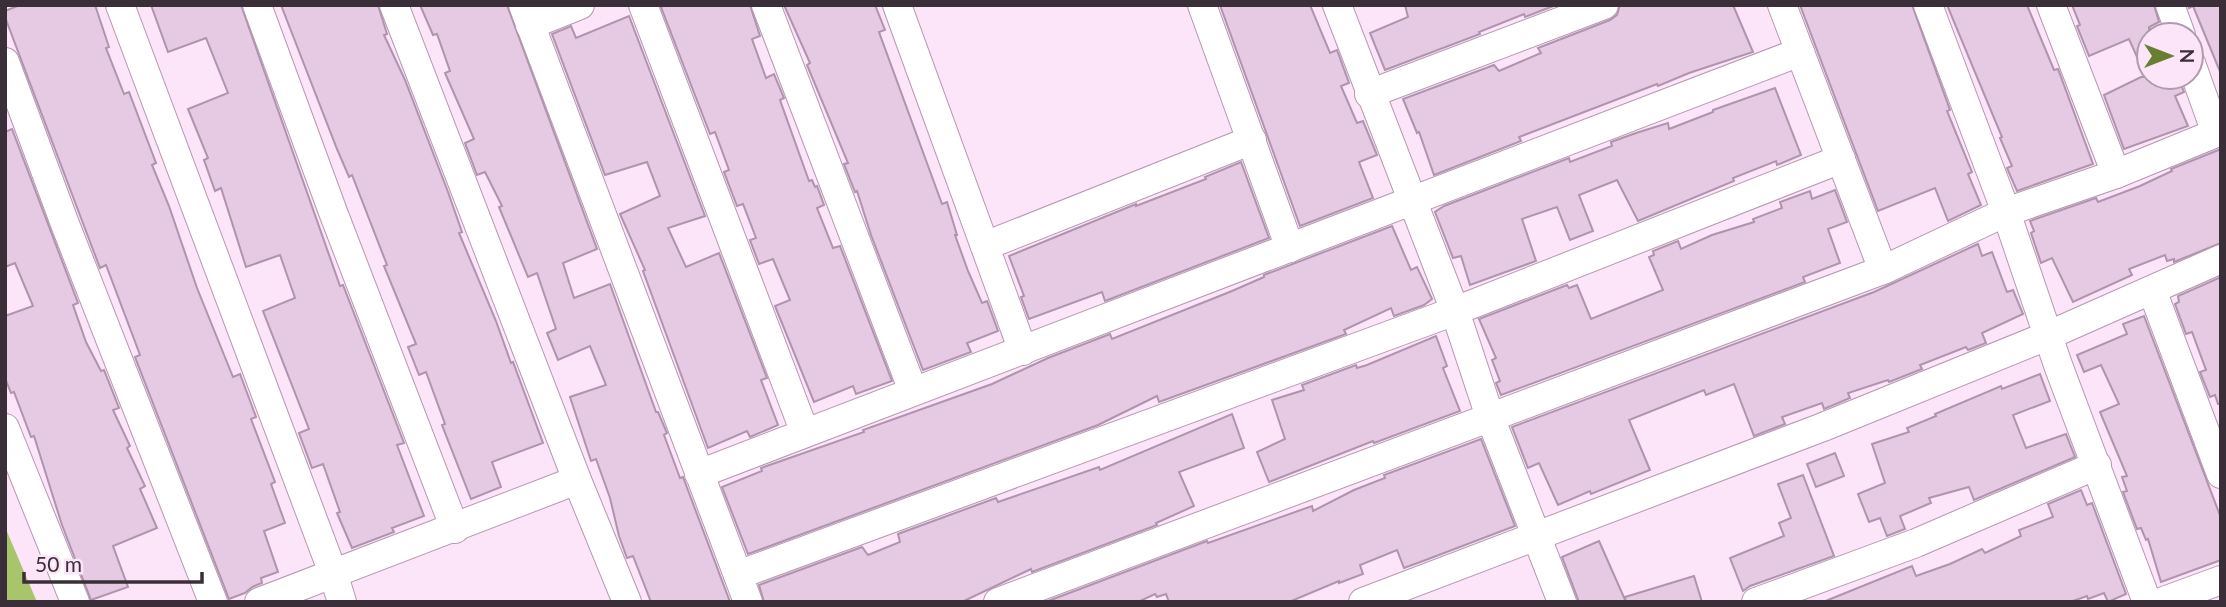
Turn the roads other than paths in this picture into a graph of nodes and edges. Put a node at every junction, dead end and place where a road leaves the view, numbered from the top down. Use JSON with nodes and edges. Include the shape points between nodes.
{"nodes":[{"id":1,"x":120,"y":5,"type":"edge"},
{"id":2,"x":257,"y":5,"type":"edge"},
{"id":3,"x":394,"y":5,"type":"edge"},
{"id":4,"x":580,"y":5,"type":"edge"},
{"id":5,"x":643,"y":5,"type":"edge"},
{"id":6,"x":766,"y":5,"type":"edge"},
{"id":7,"x":897,"y":5,"type":"edge"},
{"id":8,"x":1202,"y":5,"type":"edge"},
{"id":9,"x":1337,"y":5,"type":"edge"},
{"id":10,"x":1604,"y":5,"type":"edge"},
{"id":11,"x":1782,"y":5,"type":"edge"},
{"id":12,"x":1928,"y":5,"type":"edge"},
{"id":13,"x":2051,"y":5,"type":"edge"},
{"id":14,"x":526,"y":15,"type":"edge"},
{"id":15,"x":1800,"y":52,"type":"junction"},
{"id":16,"x":5,"y":62,"type":"edge"},
{"id":17,"x":2202,"y":91,"type":"edge"},
{"id":18,"x":1369,"y":94,"type":"junction"},
{"id":19,"x":2218,"y":132,"type":"edge"},
{"id":20,"x":1252,"y":140,"type":"junction"},
{"id":21,"x":1841,"y":159,"type":"junction"},
{"id":22,"x":2116,"y":174,"type":"junction"},
{"id":23,"x":1411,"y":201,"type":"junction"},
{"id":24,"x":2006,"y":212,"type":"junction"},
{"id":25,"x":985,"y":246,"type":"junction"},
{"id":26,"x":1290,"y":248,"type":"junction"},
{"id":27,"x":2221,"y":260,"type":"edge"},
{"id":28,"x":1883,"y":270,"type":"junction"},
{"id":29,"x":2152,"y":290,"type":"junction"},
{"id":30,"x":1455,"y":311,"type":"junction"},
{"id":31,"x":2047,"y":335,"type":"junction"},
{"id":32,"x":1023,"y":351,"type":"junction"},
{"id":33,"x":913,"y":391,"type":"junction"},
{"id":34,"x":1490,"y":418,"type":"junction"},
{"id":35,"x":5,"y":428,"type":"edge"},
{"id":36,"x":805,"y":433,"type":"junction"},
{"id":37,"x":2097,"y":465,"type":"junction"},
{"id":38,"x":699,"y":474,"type":"junction"},
{"id":39,"x":2221,"y":474,"type":"edge"},
{"id":40,"x":578,"y":480,"type":"junction"},
{"id":41,"x":455,"y":529,"type":"junction"},
{"id":42,"x":1536,"y":535,"type":"junction"},
{"id":43,"x":333,"y":573,"type":"junction"},
{"id":44,"x":738,"y":575,"type":"junction"},
{"id":45,"x":2221,"y":580,"type":"edge"},
{"id":46,"x":75,"y":602,"type":"edge"},
{"id":47,"x":213,"y":602,"type":"edge"},
{"id":48,"x":260,"y":602,"type":"edge"},
{"id":49,"x":342,"y":602,"type":"edge"},
{"id":50,"x":627,"y":602,"type":"edge"},
{"id":51,"x":748,"y":602,"type":"edge"},
{"id":52,"x":998,"y":602,"type":"edge"},
{"id":53,"x":1363,"y":602,"type":"edge"},
{"id":54,"x":1562,"y":602,"type":"edge"},
{"id":55,"x":1756,"y":602,"type":"edge"},
{"id":56,"x":2147,"y":602,"type":"edge"},
{"id":57,"x":2161,"y":602,"type":"edge"}],
"edges":[{"from":1,"to":43,"type":"street"},
{"from":2,"to":41,"type":"street"},
{"from":3,"to":40,"type":"street"},
{"from":4,"to":14,"type":"street"},
{"from":5,"to":36,"type":"street"},
{"from":6,"to":33,"type":"street"},
{"from":7,"to":25,"type":"street"},
{"from":8,"to":20,"type":"street"},
{"from":9,"to":18,"type":"street"},
{"from":10,"to":18,"type":"street"},
{"from":11,"to":15,"type":"street"},
{"from":12,"to":24,"type":"street"},
{"from":13,"to":22,"type":"street"},
{"from":14,"to":38,"type":"street"},
{"from":15,"to":21,"type":"street"},
{"from":15,"to":23,"type":"street"},
{"from":16,"to":47,"type":"street"},
{"from":17,"to":19,"type":"street"},
{"from":18,"to":23,"type":"street"},
{"from":19,"to":22,"type":"street"},
{"from":20,"to":25,"type":"street"},
{"from":20,"to":26,"type":"street"},
{"from":21,"to":28,"type":"street"},
{"from":21,"to":30,"type":"street"},
{"from":22,"to":24,"type":"street"},
{"from":23,"to":26,"type":"street"},
{"from":23,"to":30,"type":"street"},
{"from":24,"to":28,"type":"street"},
{"from":24,"to":31,"type":"street"},
{"from":25,"to":32,"type":"street"},
{"from":26,"to":32,"type":"street"},
{"from":27,"to":29,"type":"street"},
{"from":28,"to":34,"type":"street"},
{"from":29,"to":31,"type":"street"},
{"from":29,"to":39,"type":"street"},
{"from":30,"to":34,"type":"street"},
{"from":30,"to":44,"type":"street"},
{"from":31,"to":37,"type":"street"},
{"from":31,"to":42,"type":"street","via":[[1823,427]]},
{"from":32,"to":33,"type":"street"},
{"from":33,"to":36,"type":"street"},
{"from":34,"to":42,"type":"street"},
{"from":34,"to":52,"type":"street"},
{"from":35,"to":46,"type":"street"},
{"from":36,"to":38,"type":"street"},
{"from":37,"to":55,"type":"street","via":[[1916,543]]},
{"from":37,"to":56,"type":"street"},
{"from":38,"to":44,"type":"street"},
{"from":40,"to":41,"type":"street"},
{"from":40,"to":50,"type":"street"},
{"from":41,"to":43,"type":"street"},
{"from":42,"to":53,"type":"street"},
{"from":42,"to":54,"type":"street"},
{"from":43,"to":48,"type":"street"},
{"from":43,"to":49,"type":"street"},
{"from":44,"to":51,"type":"street"},
{"from":45,"to":57,"type":"street"}]}
